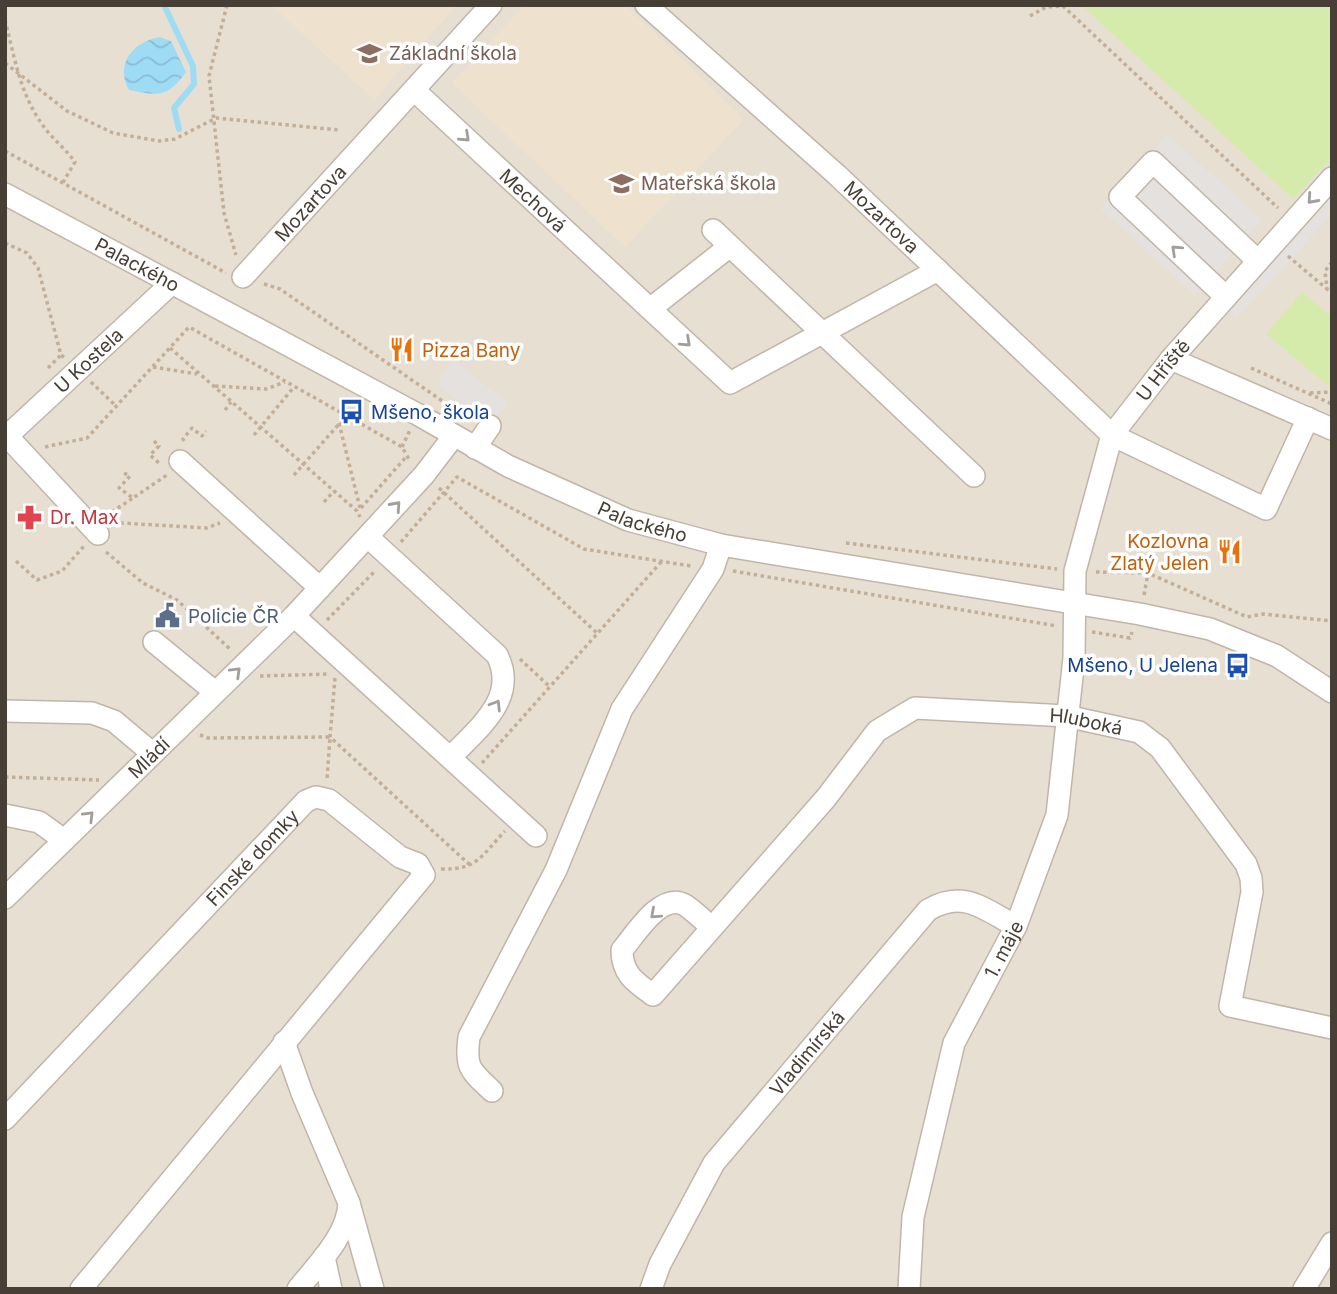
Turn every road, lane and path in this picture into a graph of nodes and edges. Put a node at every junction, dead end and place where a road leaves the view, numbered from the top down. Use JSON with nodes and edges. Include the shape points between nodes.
{"nodes":[{"id":1,"x":227,"y":5,"type":"edge"},
{"id":2,"x":491,"y":5,"type":"edge"},
{"id":3,"x":646,"y":5,"type":"edge"},
{"id":4,"x":1045,"y":6,"type":"edge"},
{"id":5,"x":1030,"y":16,"type":"dead end"},
{"id":6,"x":5,"y":20,"type":"edge"},
{"id":7,"x":5,"y":63,"type":"edge"},
{"id":8,"x":19,"y":76,"type":"junction"},
{"id":9,"x":415,"y":91,"type":"junction"},
{"id":10,"x":216,"y":118,"type":"junction"},
{"id":11,"x":339,"y":130,"type":"dead end"},
{"id":12,"x":5,"y":151,"type":"edge"},
{"id":13,"x":1332,"y":177,"type":"edge"},
{"id":14,"x":62,"y":184,"type":"junction"},
{"id":15,"x":5,"y":194,"type":"edge"},
{"id":16,"x":1293,"y":221,"type":"junction"},
{"id":17,"x":713,"y":230,"type":"dead end"},
{"id":18,"x":5,"y":243,"type":"edge"},
{"id":19,"x":1273,"y":244,"type":"junction"},
{"id":20,"x":730,"y":246,"type":"junction"},
{"id":21,"x":1258,"y":261,"type":"junction"},
{"id":22,"x":1332,"y":262,"type":"edge"},
{"id":23,"x":939,"y":270,"type":"junction"},
{"id":24,"x":243,"y":277,"type":"junction"},
{"id":25,"x":172,"y":283,"type":"junction"},
{"id":26,"x":1327,"y":289,"type":"junction"},
{"id":27,"x":1332,"y":293,"type":"edge"},
{"id":28,"x":1226,"y":297,"type":"junction"},
{"id":29,"x":650,"y":309,"type":"junction"},
{"id":30,"x":822,"y":334,"type":"junction"},
{"id":31,"x":170,"y":348,"type":"junction"},
{"id":32,"x":61,"y":355,"type":"dead end"},
{"id":33,"x":1171,"y":359,"type":"junction"},
{"id":34,"x":153,"y":367,"type":"junction"},
{"id":35,"x":1251,"y":368,"type":"dead end"},
{"id":36,"x":199,"y":374,"type":"junction"},
{"id":37,"x":285,"y":382,"type":"junction"},
{"id":38,"x":213,"y":386,"type":"junction"},
{"id":39,"x":294,"y":387,"type":"junction"},
{"id":40,"x":1332,"y":392,"type":"edge"},
{"id":41,"x":1309,"y":394,"type":"junction"},
{"id":42,"x":231,"y":402,"type":"junction"},
{"id":43,"x":1332,"y":404,"type":"edge"},
{"id":44,"x":225,"y":410,"type":"dead end"},
{"id":45,"x":346,"y":416,"type":"junction"},
{"id":46,"x":1308,"y":418,"type":"junction"},
{"id":47,"x":339,"y":423,"type":"junction"},
{"id":48,"x":260,"y":427,"type":"junction"},
{"id":49,"x":1332,"y":429,"type":"edge"},
{"id":50,"x":206,"y":431,"type":"dead end"},
{"id":51,"x":254,"y":435,"type":"dead end"},
{"id":52,"x":483,"y":435,"type":"junction"},
{"id":53,"x":1112,"y":435,"type":"junction"},
{"id":54,"x":6,"y":437,"type":"edge"},
{"id":55,"x":453,"y":437,"type":"junction"},
{"id":56,"x":153,"y":441,"type":"dead end"},
{"id":57,"x":24,"y":454,"type":"junction"},
{"id":58,"x":406,"y":457,"type":"junction"},
{"id":59,"x":180,"y":461,"type":"joint"},
{"id":60,"x":303,"y":464,"type":"junction"},
{"id":61,"x":124,"y":472,"type":"dead end"},
{"id":62,"x":294,"y":475,"type":"dead end"},
{"id":63,"x":424,"y":475,"type":"junction"},
{"id":64,"x":974,"y":477,"type":"dead end"},
{"id":65,"x":334,"y":491,"type":"junction"},
{"id":66,"x":444,"y":493,"type":"junction"},
{"id":67,"x":133,"y":498,"type":"junction"},
{"id":68,"x":324,"y":502,"type":"dead end"},
{"id":69,"x":359,"y":510,"type":"junction"},
{"id":70,"x":240,"y":515,"type":"junction"},
{"id":71,"x":95,"y":530,"type":"junction"},
{"id":72,"x":366,"y":531,"type":"junction"},
{"id":73,"x":839,"y":542,"type":"dead end"},
{"id":74,"x":721,"y":545,"type":"junction"},
{"id":75,"x":389,"y":556,"type":"junction"},
{"id":76,"x":16,"y":561,"type":"dead end"},
{"id":77,"x":1075,"y":571,"type":"junction"},
{"id":78,"x":320,"y":587,"type":"junction"},
{"id":79,"x":1075,"y":605,"type":"junction"},
{"id":80,"x":294,"y":616,"type":"junction"},
{"id":81,"x":1332,"y":621,"type":"edge"},
{"id":82,"x":313,"y":633,"type":"junction"},
{"id":83,"x":597,"y":633,"type":"junction"},
{"id":84,"x":154,"y":642,"type":"dead end"},
{"id":85,"x":233,"y":653,"type":"dead end"},
{"id":86,"x":258,"y":676,"type":"dead end"},
{"id":87,"x":215,"y":692,"type":"junction"},
{"id":88,"x":1332,"y":692,"type":"edge"},
{"id":89,"x":5,"y":711,"type":"edge"},
{"id":90,"x":1066,"y":716,"type":"junction"},
{"id":91,"x":198,"y":724,"type":"dead end"},
{"id":92,"x":330,"y":737,"type":"junction"},
{"id":93,"x":152,"y":753,"type":"junction"},
{"id":94,"x":451,"y":757,"type":"junction"},
{"id":95,"x":108,"y":775,"type":"dead end"},
{"id":96,"x":471,"y":776,"type":"junction"},
{"id":97,"x":5,"y":777,"type":"edge"},
{"id":98,"x":326,"y":799,"type":"junction"},
{"id":99,"x":5,"y":816,"type":"edge"},
{"id":100,"x":509,"y":828,"type":"dead end"},
{"id":101,"x":536,"y":836,"type":"dead end"},
{"id":102,"x":64,"y":840,"type":"junction"},
{"id":103,"x":471,"y":866,"type":"junction"},
{"id":104,"x":420,"y":869,"type":"junction"},
{"id":105,"x":5,"y":898,"type":"edge"},
{"id":106,"x":1016,"y":926,"type":"junction"},
{"id":107,"x":711,"y":927,"type":"junction"},
{"id":108,"x":1332,"y":1028,"type":"edge"},
{"id":109,"x":284,"y":1042,"type":"junction"},
{"id":110,"x":492,"y":1091,"type":"dead end"},
{"id":111,"x":5,"y":1119,"type":"edge"},
{"id":112,"x":349,"y":1203,"type":"junction"},
{"id":113,"x":1332,"y":1243,"type":"edge"},
{"id":114,"x":324,"y":1257,"type":"junction"},
{"id":115,"x":81,"y":1289,"type":"edge"},
{"id":116,"x":298,"y":1289,"type":"edge"},
{"id":117,"x":331,"y":1289,"type":"edge"},
{"id":118,"x":373,"y":1289,"type":"edge"},
{"id":119,"x":651,"y":1289,"type":"edge"},
{"id":120,"x":909,"y":1289,"type":"edge"},
{"id":121,"x":1304,"y":1289,"type":"edge"}],
"edges":[{"from":1,"to":10,"type":"path","via":[[209,76]]},
{"from":2,"to":9,"type":"street","name":"Mozartova"},
{"from":3,"to":23,"type":"street","name":"Mozartova"},
{"from":4,"to":5,"type":"path"},
{"from":4,"to":16,"type":"path","via":[[1063,6]]},
{"from":6,"to":8,"type":"path"},
{"from":7,"to":8,"type":"path"},
{"from":8,"to":10,"type":"path","via":[[67,111],[113,133],[159,141],[175,139]]},
{"from":8,"to":14,"type":"path","via":[[42,125],[75,162]]},
{"from":9,"to":24,"type":"street","name":"Mozartova"},
{"from":9,"to":29,"type":"street","name":"Mechová","one_way":true},
{"from":10,"to":11,"type":"path"},
{"from":10,"to":24,"type":"path","via":[[224,213]]},
{"from":12,"to":14,"type":"path"},
{"from":13,"to":16,"type":"street","name":"U Hřiště","one_way":true},
{"from":14,"to":24,"type":"path","via":[[225,273]]},
{"from":15,"to":25,"type":"street","name":"Palackého"},
{"from":16,"to":19,"type":"street","name":"U Hřiště"},
{"from":17,"to":20,"type":"street"},
{"from":18,"to":32,"type":"path","via":[[27,253],[38,268]]},
{"from":19,"to":21,"type":"street","name":"U Hřiště"},
{"from":19,"to":26,"type":"path"},
{"from":20,"to":29,"type":"street"},
{"from":20,"to":30,"type":"street"},
{"from":21,"to":28,"type":"street","name":"U Hřiště"},
{"from":28,"to":21,"type":"street","one_way":true,"via":[[1120,197],[1153,162]]},
{"from":22,"to":26,"type":"path","via":[[1325,271]]},
{"from":23,"to":30,"type":"street","name":"Mechová"},
{"from":23,"to":53,"type":"street","name":"Mozartova"},
{"from":24,"to":52,"type":"path","via":[[280,289]]},
{"from":25,"to":54,"type":"street","name":"U Kostela"},
{"from":25,"to":55,"type":"street","name":"Palackého"},
{"from":26,"to":27,"type":"path"},
{"from":28,"to":33,"type":"street","name":"U Hřiště"},
{"from":29,"to":30,"type":"street","name":"Mechová","one_way":true,"via":[[730,383]]},
{"from":30,"to":64,"type":"street"},
{"from":31,"to":34,"type":"path"},
{"from":31,"to":36,"type":"path"},
{"from":31,"to":37,"type":"path","via":[[189,327]]},
{"from":33,"to":46,"type":"street"},
{"from":33,"to":53,"type":"street","name":"U Hřiště"},
{"from":34,"to":36,"type":"path"},
{"from":34,"to":57,"type":"path","via":[[87,438]]},
{"from":35,"to":41,"type":"path"},
{"from":36,"to":38,"type":"path"},
{"from":37,"to":38,"type":"path","via":[[266,389]]},
{"from":37,"to":39,"type":"path"},
{"from":38,"to":42,"type":"path"},
{"from":39,"to":45,"type":"path"},
{"from":39,"to":48,"type":"path"},
{"from":40,"to":41,"type":"path"},
{"from":41,"to":43,"type":"path"},
{"from":42,"to":44,"type":"path"},
{"from":42,"to":48,"type":"path"},
{"from":45,"to":47,"type":"path"},
{"from":45,"to":58,"type":"path","via":[[402,447]]},
{"from":46,"to":49,"type":"street"},
{"from":46,"to":53,"type":"street","name":"Mozartova","via":[[1266,509]]},
{"from":47,"to":60,"type":"path"},
{"from":47,"to":69,"type":"path"},
{"from":48,"to":51,"type":"path"},
{"from":48,"to":60,"type":"path"},
{"from":50,"to":59,"type":"path","via":[[202,436],[192,428],[187,433],[183,439],[193,449]]},
{"from":52,"to":55,"type":"street","name":"Palackého"},
{"from":52,"to":74,"type":"street","name":"Palackého","via":[[508,467],[618,515]]},
{"from":53,"to":77,"type":"street","name":"U Hřiště"},
{"from":54,"to":57,"type":"street"},
{"from":55,"to":63,"type":"street","name":"Mládí"},
{"from":56,"to":67,"type":"path","via":[[159,446],[150,455],[169,472]]},
{"from":57,"to":71,"type":"street"},
{"from":58,"to":63,"type":"path"},
{"from":58,"to":69,"type":"path"},
{"from":59,"to":70,"type":"street"},
{"from":60,"to":62,"type":"path"},
{"from":60,"to":65,"type":"path"},
{"from":61,"to":67,"type":"path","via":[[130,476],[119,488]]},
{"from":63,"to":66,"type":"path"},
{"from":72,"to":63,"type":"street","name":"Mládí","one_way":true},
{"from":65,"to":68,"type":"path"},
{"from":65,"to":69,"type":"path"},
{"from":66,"to":75,"type":"path"},
{"from":66,"to":83,"type":"path"},
{"from":66,"to":83,"type":"path","via":[[457,478],[584,549],[662,561]]},
{"from":67,"to":71,"type":"path"},
{"from":69,"to":72,"type":"path"},
{"from":70,"to":71,"type":"path","via":[[207,528],[121,523]]},
{"from":70,"to":78,"type":"street"},
{"from":71,"to":76,"type":"path","via":[[62,570],[37,580]]},
{"from":71,"to":85,"type":"path","via":[[105,550],[143,583],[177,600]]},
{"from":72,"to":75,"type":"street"},
{"from":72,"to":78,"type":"street","name":"Mládí"},
{"from":73,"to":77,"type":"path"},
{"from":74,"to":79,"type":"street","name":"Palackého"},
{"from":74,"to":110,"type":"street","via":[[713,569],[622,709],[556,870],[469,1037],[466,1061]]},
{"from":75,"to":82,"type":"path"},
{"from":94,"to":75,"type":"street","one_way":true,"via":[[501,698],[503,668],[497,656]]},
{"from":77,"to":79,"type":"street","name":"U Hřiště"},
{"from":77,"to":81,"type":"path","via":[[1148,573],[1247,617],[1263,614]]},
{"from":78,"to":80,"type":"street","name":"Mládí"},
{"from":79,"to":88,"type":"street","name":"Palackého","via":[[1140,614],[1230,635],[1277,656]]},
{"from":79,"to":90,"type":"street","name":"1. máje"},
{"from":80,"to":82,"type":"street"},
{"from":87,"to":80,"type":"street","name":"Mládí","one_way":true},
{"from":82,"to":94,"type":"street"},
{"from":83,"to":96,"type":"path"},
{"from":84,"to":87,"type":"street"},
{"from":86,"to":92,"type":"path","via":[[335,674]]},
{"from":87,"to":93,"type":"street","name":"Mládí"},
{"from":89,"to":93,"type":"street","via":[[92,713],[114,721]]},
{"from":90,"to":106,"type":"street","name":"1. máje","via":[[1057,815]]},
{"from":90,"to":107,"type":"street","name":"Hluboká","via":[[915,708],[877,731],[827,798]]},
{"from":90,"to":108,"type":"street","name":"Hluboká","via":[[1139,732],[1160,748],[1246,864],[1252,892],[1230,1006]]},
{"from":91,"to":92,"type":"path","via":[[200,735],[208,738]]},
{"from":92,"to":98,"type":"path"},
{"from":92,"to":103,"type":"path"},
{"from":102,"to":93,"type":"street","name":"Mládí","one_way":true},
{"from":94,"to":96,"type":"street"},
{"from":95,"to":97,"type":"path","via":[[100,780]]},
{"from":96,"to":101,"type":"street"},
{"from":98,"to":104,"type":"street"},
{"from":98,"to":111,"type":"street","name":"Finské domky","via":[[316,797],[303,804]]},
{"from":99,"to":102,"type":"street","via":[[39,822]]},
{"from":100,"to":103,"type":"path"},
{"from":102,"to":105,"type":"street","name":"Mládí"},
{"from":103,"to":104,"type":"path","via":[[463,870]]},
{"from":104,"to":109,"type":"street","via":[[424,875]]},
{"from":106,"to":119,"type":"street","name":"Vladimírská","via":[[968,901],[945,900],[928,911],[714,1163]]},
{"from":106,"to":120,"type":"street","name":"1. máje","via":[[954,1043],[913,1217]]},
{"from":107,"to":107,"type":"street","name":"Hluboká","one_way":true,"via":[[683,904],[669,903],[657,909],[622,950],[629,978],[653,995]]},
{"from":109,"to":112,"type":"street"},
{"from":109,"to":115,"type":"street"},
{"from":112,"to":114,"type":"street"},
{"from":112,"to":118,"type":"street"},
{"from":113,"to":121,"type":"street"},
{"from":114,"to":116,"type":"street"},
{"from":114,"to":117,"type":"street"}]}
